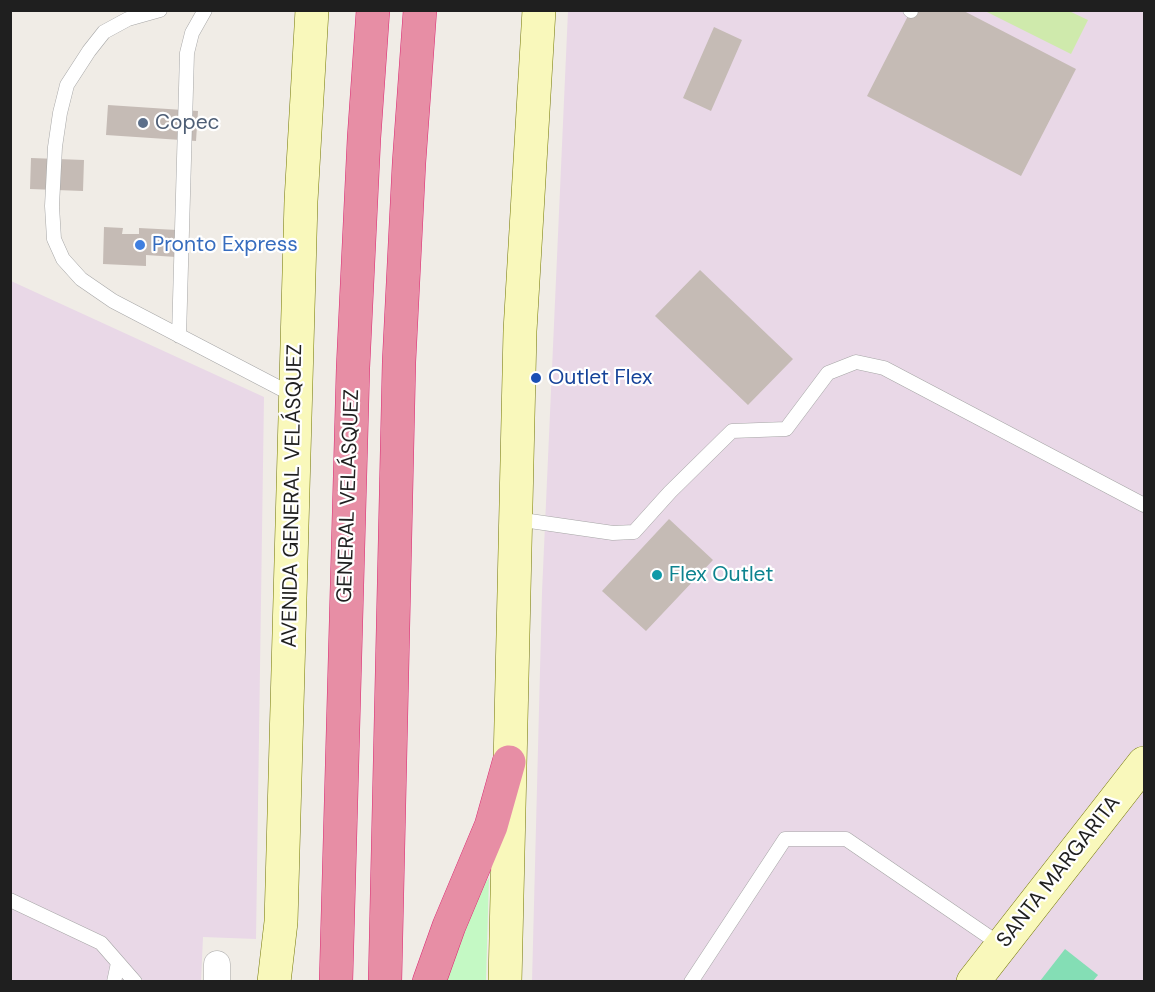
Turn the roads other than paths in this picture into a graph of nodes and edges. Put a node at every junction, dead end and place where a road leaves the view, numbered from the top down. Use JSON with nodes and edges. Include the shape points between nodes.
{"nodes":[{"id":1,"x":160,"y":10,"type":"edge"},
{"id":2,"x":205,"y":10,"type":"edge"},
{"id":3,"x":312,"y":10,"type":"edge"},
{"id":4,"x":374,"y":10,"type":"edge"},
{"id":5,"x":420,"y":10,"type":"edge"},
{"id":6,"x":539,"y":10,"type":"edge"},
{"id":7,"x":179,"y":336,"type":"junction"},
{"id":8,"x":295,"y":396,"type":"junction"},
{"id":9,"x":1144,"y":505,"type":"edge"},
{"id":10,"x":516,"y":519,"type":"junction"},
{"id":11,"x":509,"y":762,"type":"junction"},
{"id":12,"x":1144,"y":763,"type":"edge"},
{"id":13,"x":10,"y":900,"type":"edge"},
{"id":14,"x":1001,"y":945,"type":"junction"},
{"id":15,"x":118,"y":963,"type":"junction"},
{"id":16,"x":114,"y":981,"type":"edge"},
{"id":17,"x":135,"y":981,"type":"edge"},
{"id":18,"x":273,"y":981,"type":"edge"},
{"id":19,"x":336,"y":981,"type":"edge"},
{"id":20,"x":385,"y":981,"type":"edge"},
{"id":21,"x":429,"y":981,"type":"edge"},
{"id":22,"x":505,"y":981,"type":"edge"},
{"id":23,"x":691,"y":981,"type":"edge"},
{"id":24,"x":973,"y":981,"type":"edge"}],
"edges":[{"from":1,"to":7,"type":"lane","via":[[128,19],[104,32],[67,85],[55,147],[52,206],[54,239],[63,259],[81,279]]},
{"from":2,"to":7,"type":"lane","via":[[187,52]]},
{"from":3,"to":8,"type":"street","name":"AVENIDA GENERAL VELÁSQUEZ"},
{"from":4,"to":19,"type":"highway","name":"GENERAL VELÁSQUEZ","via":[[353,368]]},
{"from":5,"to":20,"type":"highway","via":[[399,373]]},
{"from":6,"to":10,"type":"street","via":[[520,331]]},
{"from":7,"to":8,"type":"lane"},
{"from":8,"to":18,"type":"street","name":"AVENIDA GENERAL VELÁSQUEZ","via":[[281,922]]},
{"from":9,"to":10,"type":"lane","via":[[884,368],[856,362],[828,373],[786,429],[732,431],[634,532],[613,533]]},
{"from":10,"to":11,"type":"street"},
{"from":11,"to":21,"type":"highway","via":[[492,826]]},
{"from":11,"to":22,"type":"street"},
{"from":12,"to":14,"type":"street","name":"SANTA MARGARITA"},
{"from":13,"to":15,"type":"lane","via":[[101,943]]},
{"from":14,"to":23,"type":"lane","via":[[846,839],[785,839]]},
{"from":14,"to":24,"type":"street","name":"SANTA MARGARITA"},
{"from":15,"to":16,"type":"lane"},
{"from":15,"to":17,"type":"lane"}]}
